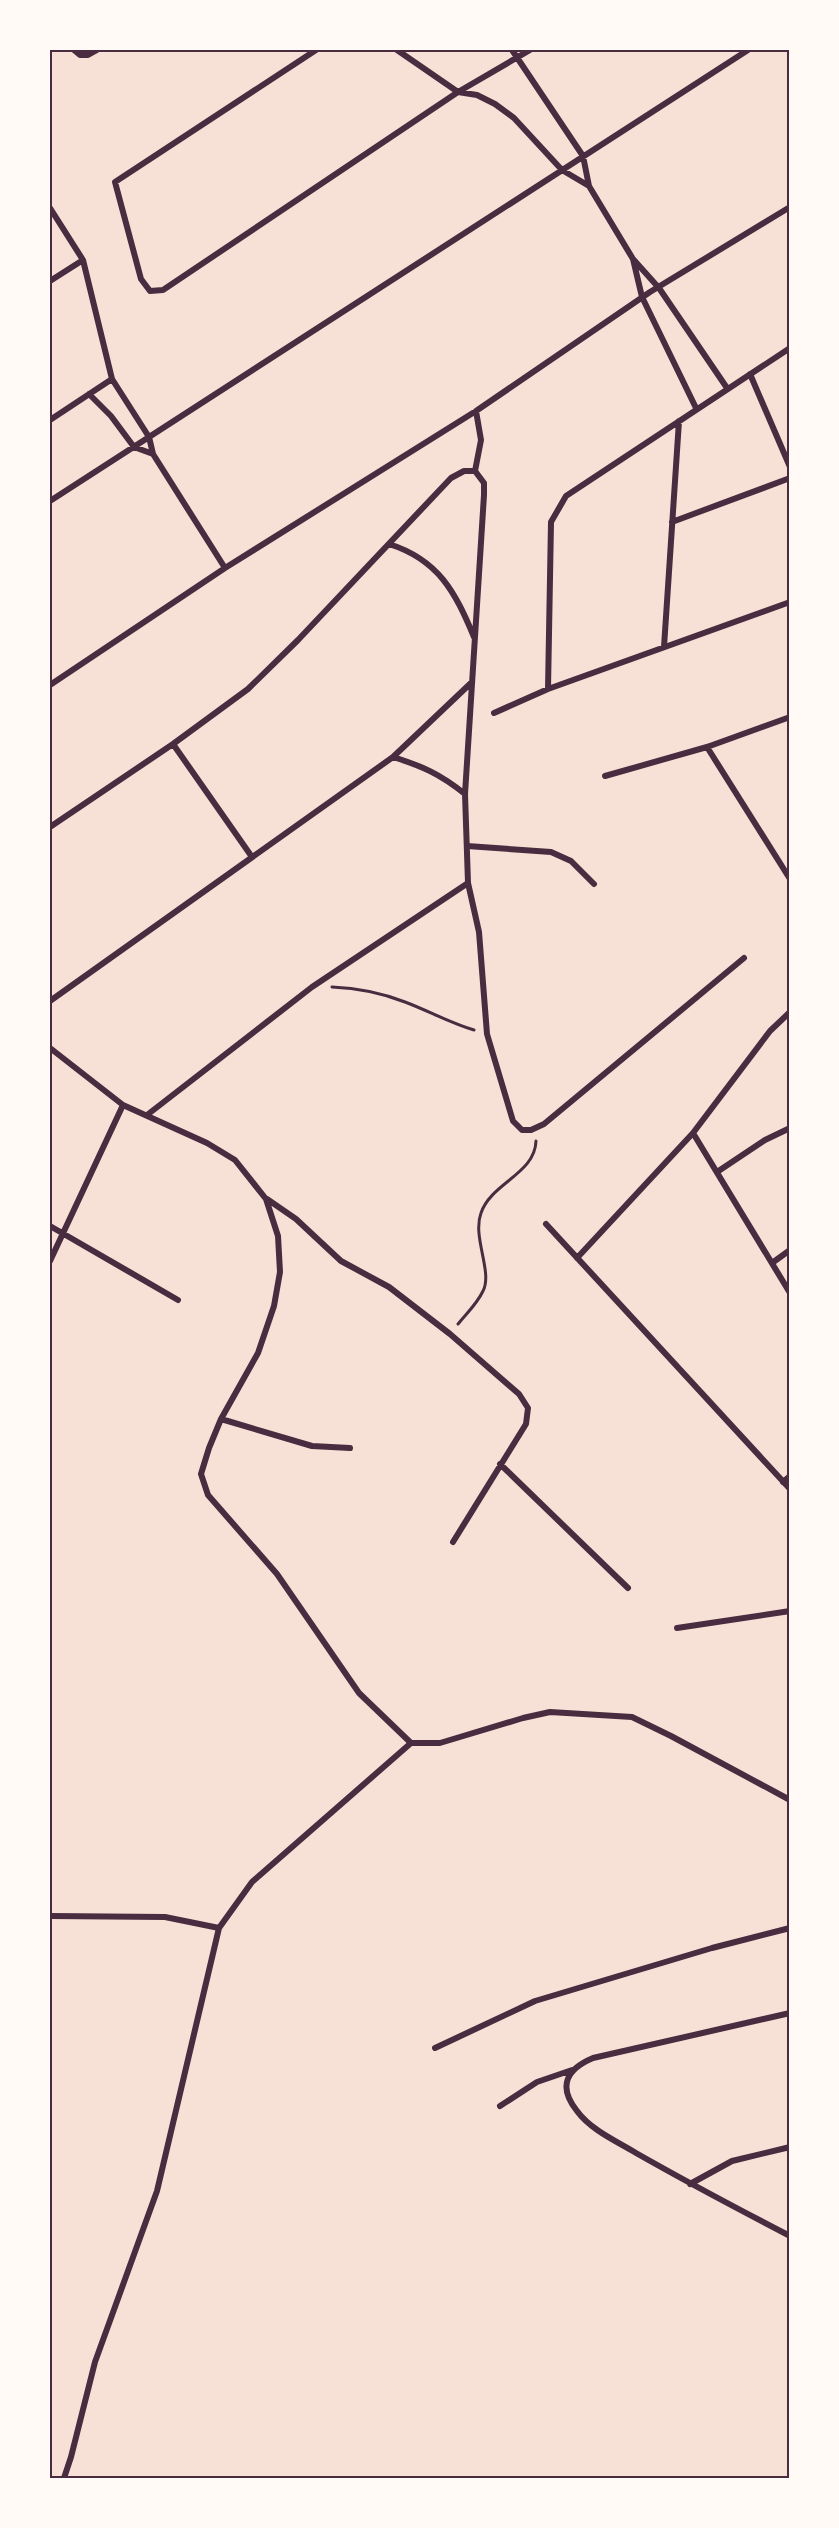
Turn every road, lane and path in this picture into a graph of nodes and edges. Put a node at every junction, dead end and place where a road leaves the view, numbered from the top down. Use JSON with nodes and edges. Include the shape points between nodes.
{"nodes":[{"id":1,"x":74,"y":50,"type":"edge"},
{"id":2,"x":97,"y":50,"type":"edge"},
{"id":3,"x":316,"y":50,"type":"edge"},
{"id":4,"x":397,"y":50,"type":"edge"},
{"id":5,"x":512,"y":50,"type":"edge"},
{"id":6,"x":530,"y":50,"type":"edge"},
{"id":7,"x":748,"y":50,"type":"edge"},
{"id":8,"x":518,"y":57,"type":"junction"},
{"id":9,"x":458,"y":92,"type":"junction"},
{"id":10,"x":583,"y":156,"type":"junction"},
{"id":11,"x":562,"y":170,"type":"junction"},
{"id":12,"x":589,"y":186,"type":"junction"},
{"id":13,"x":789,"y":207,"type":"edge"},
{"id":14,"x":50,"y":208,"type":"edge"},
{"id":15,"x":633,"y":259,"type":"junction"},
{"id":16,"x":83,"y":260,"type":"junction"},
{"id":17,"x":50,"y":281,"type":"edge"},
{"id":18,"x":659,"y":288,"type":"junction"},
{"id":19,"x":642,"y":297,"type":"junction"},
{"id":20,"x":789,"y":348,"type":"edge"},
{"id":21,"x":750,"y":374,"type":"junction"},
{"id":22,"x":112,"y":379,"type":"junction"},
{"id":23,"x":727,"y":388,"type":"junction"},
{"id":24,"x":89,"y":394,"type":"junction"},
{"id":25,"x":696,"y":408,"type":"junction"},
{"id":26,"x":476,"y":411,"type":"junction"},
{"id":27,"x":50,"y":420,"type":"edge"},
{"id":28,"x":679,"y":421,"type":"junction"},
{"id":29,"x":149,"y":437,"type":"junction"},
{"id":30,"x":134,"y":447,"type":"junction"},
{"id":31,"x":153,"y":454,"type":"junction"},
{"id":32,"x":789,"y":467,"type":"edge"},
{"id":33,"x":475,"y":471,"type":"junction"},
{"id":34,"x":789,"y":478,"type":"edge"},
{"id":35,"x":50,"y":501,"type":"edge"},
{"id":36,"x":672,"y":522,"type":"junction"},
{"id":37,"x":389,"y":544,"type":"junction"},
{"id":38,"x":225,"y":568,"type":"junction"},
{"id":39,"x":789,"y":602,"type":"edge"},
{"id":40,"x":476,"y":641,"type":"junction"},
{"id":41,"x":664,"y":647,"type":"junction"},
{"id":42,"x":472,"y":682,"type":"junction"},
{"id":43,"x":50,"y":685,"type":"edge"},
{"id":44,"x":548,"y":689,"type":"junction"},
{"id":45,"x":494,"y":713,"type":"dead end"},
{"id":46,"x":789,"y":717,"type":"edge"},
{"id":47,"x":173,"y":744,"type":"junction"},
{"id":48,"x":707,"y":747,"type":"junction"},
{"id":49,"x":393,"y":757,"type":"junction"},
{"id":50,"x":605,"y":776,"type":"dead end"},
{"id":51,"x":465,"y":794,"type":"junction"},
{"id":52,"x":50,"y":827,"type":"edge"},
{"id":53,"x":467,"y":846,"type":"junction"},
{"id":54,"x":252,"y":857,"type":"junction"},
{"id":55,"x":789,"y":862,"type":"edge"},
{"id":56,"x":780,"y":864,"type":"junction"},
{"id":57,"x":789,"y":879,"type":"edge"},
{"id":58,"x":468,"y":883,"type":"junction"},
{"id":59,"x":594,"y":884,"type":"dead end"},
{"id":60,"x":744,"y":958,"type":"dead end"},
{"id":61,"x":312,"y":987,"type":"junction"},
{"id":62,"x":50,"y":1001,"type":"edge"},
{"id":63,"x":789,"y":1012,"type":"edge"},
{"id":64,"x":487,"y":1034,"type":"junction"},
{"id":65,"x":50,"y":1048,"type":"edge"},
{"id":66,"x":123,"y":1105,"type":"junction"},
{"id":67,"x":147,"y":1115,"type":"junction"},
{"id":68,"x":537,"y":1127,"type":"junction"},
{"id":69,"x":789,"y":1128,"type":"edge"},
{"id":70,"x":693,"y":1133,"type":"junction"},
{"id":71,"x":717,"y":1172,"type":"junction"},
{"id":72,"x":266,"y":1198,"type":"junction"},
{"id":73,"x":546,"y":1224,"type":"dead end"},
{"id":74,"x":50,"y":1226,"type":"edge"},
{"id":75,"x":63,"y":1234,"type":"junction"},
{"id":76,"x":789,"y":1250,"type":"edge"},
{"id":77,"x":578,"y":1258,"type":"junction"},
{"id":78,"x":50,"y":1261,"type":"edge"},
{"id":79,"x":772,"y":1263,"type":"junction"},
{"id":80,"x":789,"y":1293,"type":"edge"},
{"id":81,"x":178,"y":1300,"type":"dead end"},
{"id":82,"x":450,"y":1334,"type":"junction"},
{"id":83,"x":221,"y":1419,"type":"junction"},
{"id":84,"x":350,"y":1448,"type":"dead end"},
{"id":85,"x":500,"y":1464,"type":"junction"},
{"id":86,"x":789,"y":1476,"type":"edge"},
{"id":87,"x":783,"y":1482,"type":"junction"},
{"id":88,"x":789,"y":1489,"type":"edge"},
{"id":89,"x":453,"y":1542,"type":"dead end"},
{"id":90,"x":628,"y":1588,"type":"dead end"},
{"id":91,"x":789,"y":1611,"type":"edge"},
{"id":92,"x":677,"y":1628,"type":"dead end"},
{"id":93,"x":411,"y":1743,"type":"junction"},
{"id":94,"x":789,"y":1800,"type":"edge"},
{"id":95,"x":50,"y":1917,"type":"edge"},
{"id":96,"x":219,"y":1928,"type":"junction"},
{"id":97,"x":789,"y":1928,"type":"edge"},
{"id":98,"x":789,"y":2013,"type":"edge"},
{"id":99,"x":435,"y":2048,"type":"dead end"},
{"id":100,"x":572,"y":2070,"type":"junction"},
{"id":101,"x":500,"y":2106,"type":"dead end"},
{"id":102,"x":789,"y":2147,"type":"edge"},
{"id":103,"x":690,"y":2184,"type":"junction"},
{"id":104,"x":789,"y":2236,"type":"edge"},
{"id":105,"x":63,"y":2478,"type":"edge"}],
"edges":[{"from":1,"to":2,"type":"street","via":[[80,55]]},
{"from":3,"to":9,"type":"street","via":[[115,182],[141,279],[150,291],[163,290]]},
{"from":4,"to":9,"type":"street"},
{"from":5,"to":8,"type":"street"},
{"from":6,"to":8,"type":"street"},
{"from":7,"to":10,"type":"street"},
{"from":8,"to":9,"type":"street"},
{"from":8,"to":10,"type":"street"},
{"from":9,"to":11,"type":"street","via":[[477,95],[514,118]]},
{"from":10,"to":11,"type":"street"},
{"from":10,"to":12,"type":"street"},
{"from":11,"to":12,"type":"street"},
{"from":11,"to":29,"type":"street"},
{"from":12,"to":15,"type":"street"},
{"from":13,"to":18,"type":"street"},
{"from":14,"to":16,"type":"street"},
{"from":15,"to":18,"type":"street"},
{"from":15,"to":19,"type":"street"},
{"from":16,"to":17,"type":"street"},
{"from":16,"to":22,"type":"street"},
{"from":18,"to":19,"type":"street"},
{"from":18,"to":23,"type":"street"},
{"from":19,"to":25,"type":"street"},
{"from":19,"to":26,"type":"street"},
{"from":20,"to":21,"type":"street"},
{"from":21,"to":23,"type":"street"},
{"from":21,"to":32,"type":"street"},
{"from":22,"to":24,"type":"street"},
{"from":22,"to":29,"type":"street"},
{"from":23,"to":25,"type":"street"},
{"from":24,"to":27,"type":"street"},
{"from":24,"to":30,"type":"street"},
{"from":25,"to":28,"type":"street"},
{"from":26,"to":33,"type":"street","via":[[482,440]]},
{"from":26,"to":38,"type":"street"},
{"from":28,"to":36,"type":"street"},
{"from":28,"to":44,"type":"street","via":[[566,496],[551,522]]},
{"from":29,"to":30,"type":"street"},
{"from":29,"to":31,"type":"street"},
{"from":30,"to":31,"type":"street"},
{"from":30,"to":35,"type":"street"},
{"from":31,"to":38,"type":"street"},
{"from":33,"to":37,"type":"street","via":[[464,471],[451,478]]},
{"from":33,"to":40,"type":"street","via":[[484,483]]},
{"from":34,"to":36,"type":"street"},
{"from":36,"to":41,"type":"street"},
{"from":37,"to":40,"type":"street","via":[[426,561],[443,577]]},
{"from":37,"to":47,"type":"street","via":[[248,689]]},
{"from":38,"to":43,"type":"street"},
{"from":39,"to":41,"type":"street"},
{"from":40,"to":42,"type":"street"},
{"from":41,"to":44,"type":"street"},
{"from":42,"to":49,"type":"street"},
{"from":42,"to":51,"type":"street"},
{"from":44,"to":45,"type":"street"},
{"from":46,"to":48,"type":"street"},
{"from":47,"to":52,"type":"street"},
{"from":47,"to":54,"type":"street"},
{"from":48,"to":50,"type":"street"},
{"from":48,"to":56,"type":"street"},
{"from":49,"to":51,"type":"street","via":[[424,766]]},
{"from":49,"to":54,"type":"street"},
{"from":51,"to":53,"type":"street"},
{"from":53,"to":58,"type":"street"},
{"from":53,"to":59,"type":"street","via":[[551,852],[571,861]]},
{"from":54,"to":62,"type":"street"},
{"from":55,"to":56,"type":"street"},
{"from":56,"to":57,"type":"street"},
{"from":58,"to":61,"type":"street"},
{"from":58,"to":64,"type":"street","via":[[479,932]]},
{"from":60,"to":68,"type":"street"},
{"from":61,"to":64,"type":"path","via":[[354,988],[404,1001],[449,1023]]},
{"from":61,"to":67,"type":"street"},
{"from":63,"to":70,"type":"street","via":[[770,1031]]},
{"from":64,"to":68,"type":"street","via":[[513,1121],[522,1130]]},
{"from":65,"to":66,"type":"street"},
{"from":66,"to":67,"type":"street"},
{"from":66,"to":75,"type":"street"},
{"from":67,"to":72,"type":"street","via":[[235,1160]]},
{"from":68,"to":82,"type":"path","via":[[536,1150],[531,1161],[493,1193],[481,1212],[478,1231],[485,1289]]},
{"from":69,"to":71,"type":"street"},
{"from":70,"to":71,"type":"street"},
{"from":70,"to":77,"type":"street"},
{"from":71,"to":79,"type":"street"},
{"from":72,"to":82,"type":"street","via":[[296,1219],[341,1261],[389,1287]]},
{"from":72,"to":83,"type":"street","via":[[278,1236],[280,1272],[274,1306],[258,1353]]},
{"from":73,"to":77,"type":"street"},
{"from":74,"to":75,"type":"street"},
{"from":75,"to":78,"type":"street"},
{"from":75,"to":81,"type":"street"},
{"from":76,"to":79,"type":"street"},
{"from":77,"to":87,"type":"street"},
{"from":79,"to":80,"type":"street"},
{"from":82,"to":85,"type":"street","via":[[519,1394],[528,1408],[526,1424]]},
{"from":83,"to":84,"type":"street","via":[[312,1446]]},
{"from":83,"to":93,"type":"street","via":[[201,1474],[208,1495],[277,1574],[359,1693]]},
{"from":85,"to":89,"type":"street"},
{"from":85,"to":90,"type":"street"},
{"from":86,"to":87,"type":"street"},
{"from":87,"to":88,"type":"street"},
{"from":91,"to":92,"type":"street"},
{"from":93,"to":94,"type":"street","via":[[440,1743],[550,1712],[632,1717]]},
{"from":93,"to":96,"type":"street","via":[[252,1882]]},
{"from":95,"to":96,"type":"street","via":[[165,1917]]},
{"from":96,"to":105,"type":"street","via":[[157,2191],[95,2362]]},
{"from":97,"to":99,"type":"street","via":[[535,2001]]},
{"from":98,"to":100,"type":"street","via":[[593,2058]]},
{"from":100,"to":101,"type":"street","via":[[537,2082]]},
{"from":100,"to":103,"type":"street","via":[[567,2094],[578,2112],[597,2129]]},
{"from":102,"to":103,"type":"street","via":[[732,2160]]},
{"from":103,"to":104,"type":"street"}]}
